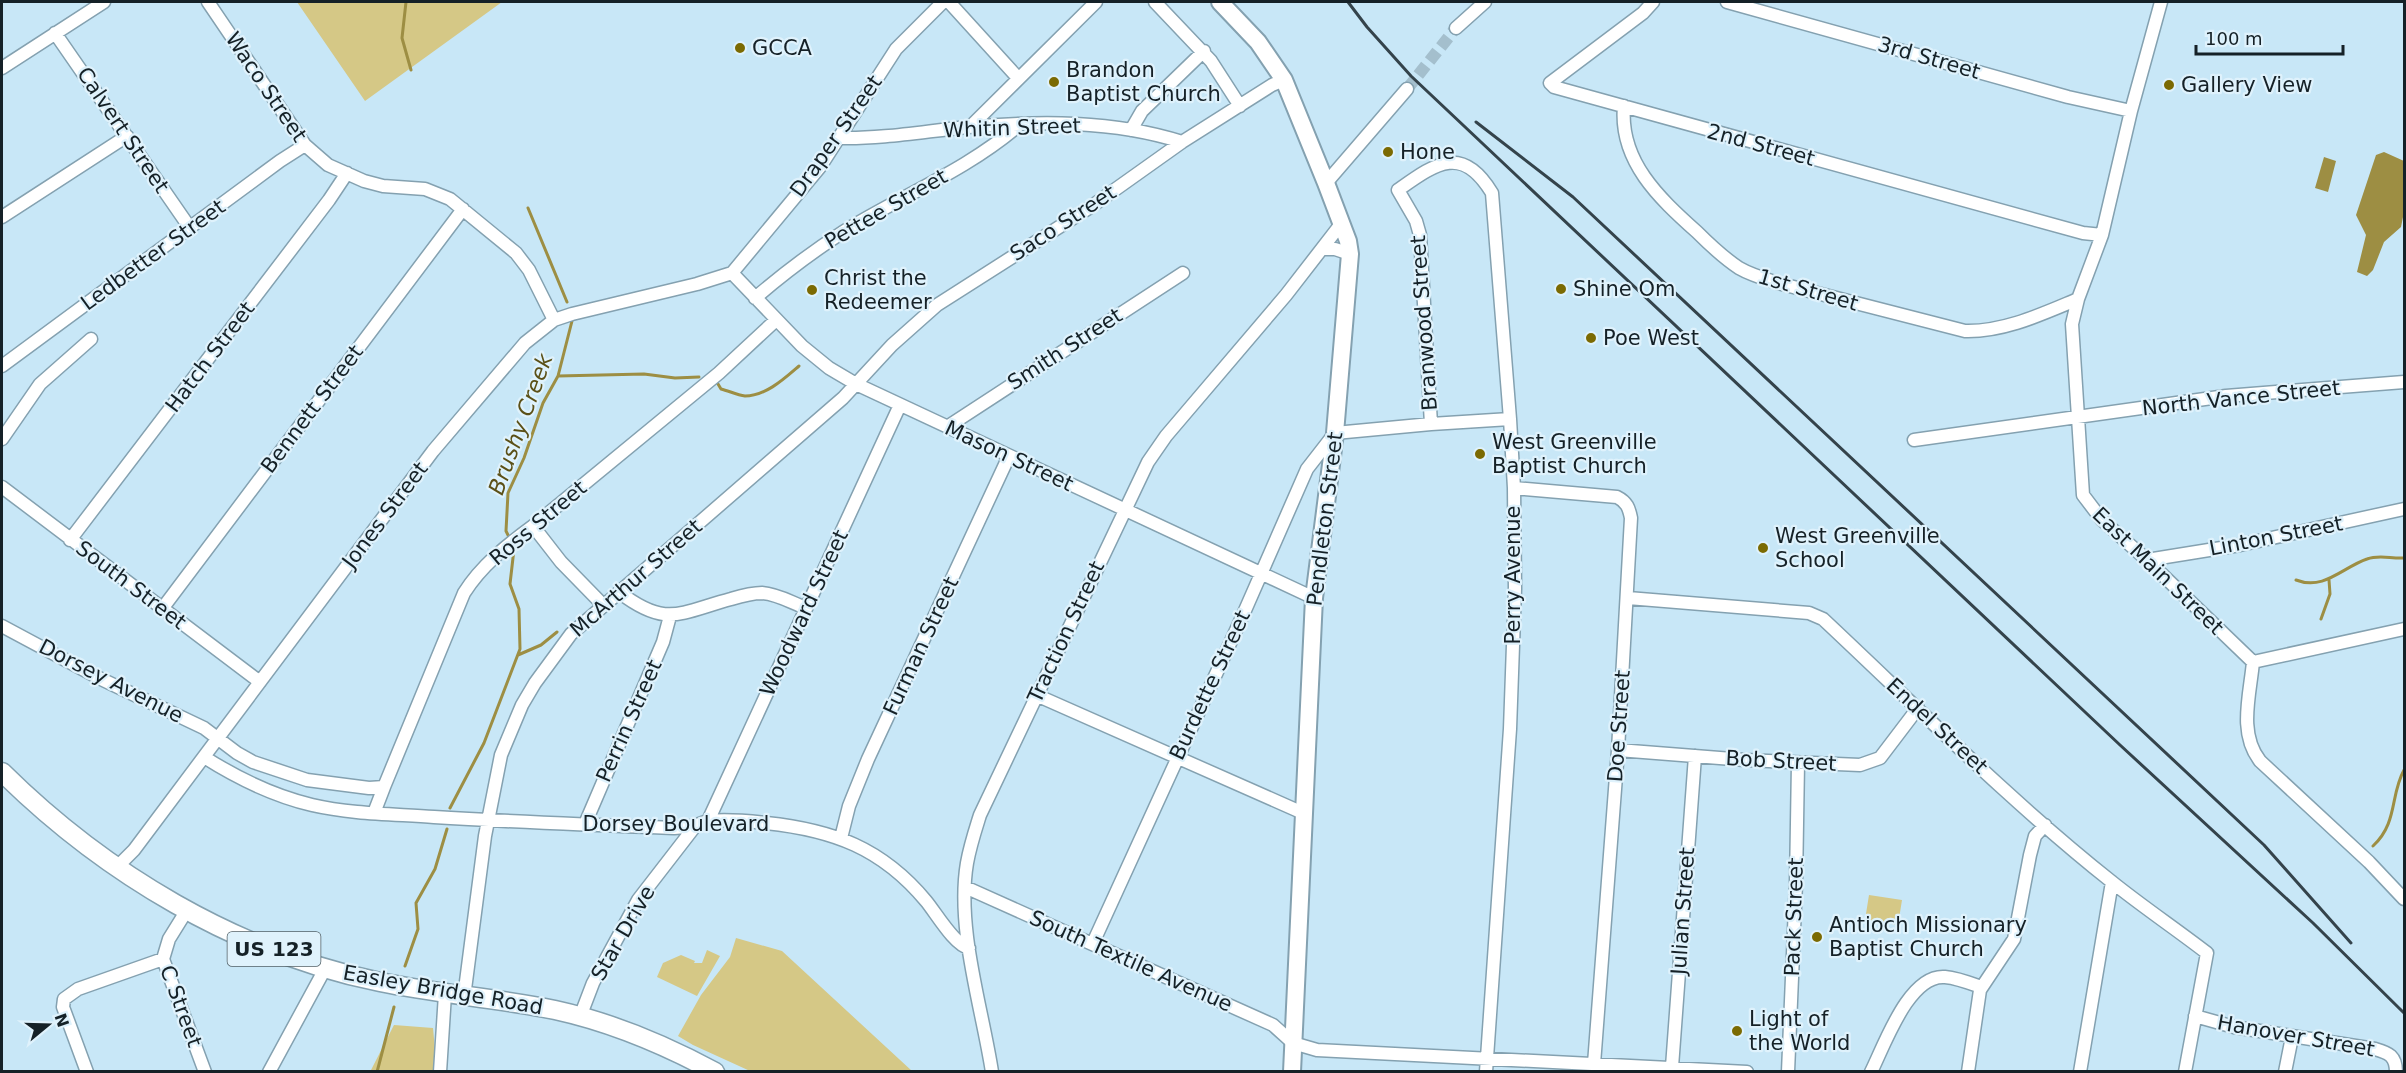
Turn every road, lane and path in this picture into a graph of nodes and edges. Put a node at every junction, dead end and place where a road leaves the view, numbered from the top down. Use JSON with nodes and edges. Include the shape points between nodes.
{"nodes":[{"id":1,"x":104,"y":2,"type":"edge"},
{"id":2,"x":208,"y":2,"type":"edge"},
{"id":3,"x":942,"y":2,"type":"edge"},
{"id":4,"x":949,"y":2,"type":"edge"},
{"id":5,"x":1096,"y":2,"type":"edge"},
{"id":6,"x":1155,"y":2,"type":"edge"},
{"id":7,"x":1220,"y":2,"type":"edge"},
{"id":8,"x":1485,"y":2,"type":"edge"},
{"id":9,"x":1653,"y":2,"type":"edge"},
{"id":10,"x":1728,"y":2,"type":"edge"},
{"id":11,"x":2161,"y":2,"type":"edge"},
{"id":12,"x":1456,"y":28,"type":"tunnel mouth"},
{"id":13,"x":55,"y":33,"type":"junction"},
{"id":14,"x":1204,"y":51,"type":"junction"},
{"id":15,"x":2,"y":68,"type":"edge"},
{"id":16,"x":1018,"y":78,"type":"junction"},
{"id":17,"x":1284,"y":80,"type":"junction"},
{"id":18,"x":1407,"y":89,"type":"tunnel mouth"},
{"id":19,"x":1240,"y":105,"type":"junction"},
{"id":20,"x":1624,"y":106,"type":"junction"},
{"id":21,"x":2131,"y":111,"type":"junction"},
{"id":22,"x":1019,"y":125,"type":"junction"},
{"id":23,"x":970,"y":127,"type":"junction"},
{"id":24,"x":1131,"y":130,"type":"junction"},
{"id":25,"x":127,"y":136,"type":"junction"},
{"id":26,"x":840,"y":138,"type":"junction"},
{"id":27,"x":1182,"y":142,"type":"junction"},
{"id":28,"x":305,"y":145,"type":"junction"},
{"id":29,"x":347,"y":173,"type":"junction"},
{"id":30,"x":1326,"y":183,"type":"junction"},
{"id":31,"x":1398,"y":190,"type":"joint"},
{"id":32,"x":463,"y":209,"type":"junction"},
{"id":33,"x":2,"y":218,"type":"edge"},
{"id":34,"x":1341,"y":224,"type":"junction"},
{"id":35,"x":189,"y":228,"type":"junction"},
{"id":36,"x":2102,"y":235,"type":"junction"},
{"id":37,"x":1322,"y":249,"type":"junction"},
{"id":38,"x":1350,"y":254,"type":"junction"},
{"id":39,"x":732,"y":273,"type":"junction"},
{"id":40,"x":1183,"y":273,"type":"dead end"},
{"id":41,"x":755,"y":298,"type":"junction"},
{"id":42,"x":2078,"y":299,"type":"junction"},
{"id":43,"x":554,"y":320,"type":"junction"},
{"id":44,"x":776,"y":320,"type":"junction"},
{"id":45,"x":91,"y":339,"type":"dead end"},
{"id":46,"x":2,"y":366,"type":"edge"},
{"id":47,"x":2404,"y":382,"type":"edge"},
{"id":48,"x":856,"y":384,"type":"junction"},
{"id":49,"x":900,"y":405,"type":"junction"},
{"id":50,"x":2079,"y":415,"type":"junction"},
{"id":51,"x":1510,"y":419,"type":"junction"},
{"id":52,"x":1431,"y":424,"type":"junction"},
{"id":53,"x":947,"y":427,"type":"junction"},
{"id":54,"x":1335,"y":433,"type":"junction"},
{"id":55,"x":2,"y":439,"type":"edge"},
{"id":56,"x":1914,"y":440,"type":"dead end"},
{"id":57,"x":1009,"y":456,"type":"junction"},
{"id":58,"x":2,"y":487,"type":"edge"},
{"id":59,"x":1514,"y":488,"type":"junction"},
{"id":60,"x":2404,"y":509,"type":"edge"},
{"id":61,"x":1124,"y":510,"type":"junction"},
{"id":62,"x":533,"y":526,"type":"junction"},
{"id":63,"x":70,"y":540,"type":"junction"},
{"id":64,"x":2147,"y":560,"type":"junction"},
{"id":65,"x":1260,"y":574,"type":"junction"},
{"id":66,"x":619,"y":592,"type":"junction"},
{"id":67,"x":1314,"y":598,"type":"junction"},
{"id":68,"x":1628,"y":598,"type":"junction"},
{"id":69,"x":603,"y":605,"type":"junction"},
{"id":70,"x":806,"y":608,"type":"junction"},
{"id":71,"x":162,"y":609,"type":"junction"},
{"id":72,"x":670,"y":616,"type":"junction"},
{"id":73,"x":2,"y":626,"type":"edge"},
{"id":74,"x":2404,"y":629,"type":"edge"},
{"id":75,"x":2253,"y":662,"type":"junction"},
{"id":76,"x":260,"y":682,"type":"junction"},
{"id":77,"x":1036,"y":695,"type":"junction"},
{"id":78,"x":1918,"y":708,"type":"junction"},
{"id":79,"x":218,"y":739,"type":"junction"},
{"id":80,"x":1618,"y":750,"type":"junction"},
{"id":81,"x":1695,"y":756,"type":"junction"},
{"id":82,"x":204,"y":757,"type":"junction"},
{"id":83,"x":1177,"y":758,"type":"junction"},
{"id":84,"x":1798,"y":763,"type":"junction"},
{"id":85,"x":2,"y":772,"type":"edge"},
{"id":86,"x":384,"y":788,"type":"junction"},
{"id":87,"x":374,"y":813,"type":"junction"},
{"id":88,"x":1303,"y":813,"type":"junction"},
{"id":89,"x":488,"y":820,"type":"junction"},
{"id":90,"x":708,"y":821,"type":"junction"},
{"id":91,"x":585,"y":824,"type":"junction"},
{"id":92,"x":696,"y":825,"type":"junction"},
{"id":93,"x":2045,"y":825,"type":"junction"},
{"id":94,"x":841,"y":838,"type":"junction"},
{"id":95,"x":116,"y":868,"type":"junction"},
{"id":96,"x":2112,"y":882,"type":"junction"},
{"id":97,"x":965,"y":887,"type":"junction"},
{"id":98,"x":2404,"y":899,"type":"edge"},
{"id":99,"x":187,"y":910,"type":"junction"},
{"id":100,"x":1093,"y":943,"type":"junction"},
{"id":101,"x":969,"y":948,"type":"junction"},
{"id":102,"x":163,"y":959,"type":"junction"},
{"id":103,"x":326,"y":967,"type":"junction"},
{"id":104,"x":1981,"y":987,"type":"junction"},
{"id":105,"x":445,"y":994,"type":"junction"},
{"id":106,"x":464,"y":997,"type":"junction"},
{"id":107,"x":2196,"y":1016,"type":"junction"},
{"id":108,"x":580,"y":1017,"type":"junction"},
{"id":109,"x":2292,"y":1037,"type":"junction"},
{"id":110,"x":1293,"y":1043,"type":"junction"},
{"id":111,"x":1486,"y":1058,"type":"junction"},
{"id":112,"x":1594,"y":1064,"type":"junction"},
{"id":113,"x":2395,"y":1065,"type":"edge"},
{"id":114,"x":689,"y":1066,"type":"edge"},
{"id":115,"x":1672,"y":1067,"type":"junction"},
{"id":116,"x":270,"y":1069,"type":"edge"},
{"id":117,"x":87,"y":1071,"type":"edge"},
{"id":118,"x":205,"y":1071,"type":"edge"},
{"id":119,"x":258,"y":1071,"type":"edge"},
{"id":120,"x":440,"y":1071,"type":"edge"},
{"id":121,"x":715,"y":1071,"type":"edge"},
{"id":122,"x":992,"y":1071,"type":"edge"},
{"id":123,"x":1292,"y":1071,"type":"edge"},
{"id":124,"x":1486,"y":1071,"type":"edge"},
{"id":125,"x":1748,"y":1071,"type":"edge"},
{"id":126,"x":1788,"y":1071,"type":"edge"},
{"id":127,"x":1871,"y":1071,"type":"edge"},
{"id":128,"x":1968,"y":1071,"type":"edge"},
{"id":129,"x":2080,"y":1071,"type":"edge"},
{"id":130,"x":2185,"y":1071,"type":"edge"},
{"id":131,"x":2285,"y":1071,"type":"edge"}],
"edges":[{"from":1,"to":13,"type":"street"},
{"from":2,"to":28,"type":"street","name":"Waco Street"},
{"from":3,"to":26,"type":"street","name":"Draper Street","via":[[896,49]]},
{"from":4,"to":16,"type":"street"},
{"from":5,"to":16,"type":"street"},
{"from":6,"to":14,"type":"street"},
{"from":7,"to":17,"type":"main road","name":"Pendleton Street","via":[[1256,40]]},
{"from":8,"to":12,"type":"street"},
{"from":9,"to":20,"type":"street","name":"2nd Street","via":[[1550,83]]},
{"from":10,"to":21,"type":"street","name":"3rd Street"},
{"from":11,"to":21,"type":"street","name":"East Main Street"},
{"from":13,"to":15,"type":"street"},
{"from":13,"to":25,"type":"street","name":"Calvert Street"},
{"from":14,"to":19,"type":"street"},
{"from":14,"to":24,"type":"street","via":[[1142,111]]},
{"from":16,"to":23,"type":"street"},
{"from":17,"to":19,"type":"street","name":"Saco Street"},
{"from":17,"to":30,"type":"main road","name":"Pendleton Street"},
{"from":18,"to":30,"type":"street"},
{"from":19,"to":27,"type":"street","name":"Saco Street"},
{"from":20,"to":36,"type":"street","name":"2nd Street","via":[[2063,228]]},
{"from":20,"to":42,"type":"street","name":"1st Street","via":[[1626,141],[1649,186],[1724,257],[1754,275],[1965,331],[2009,325]]},
{"from":21,"to":36,"type":"street","name":"East Main Street"},
{"from":22,"to":23,"type":"street","name":"Whitin Street"},
{"from":22,"to":24,"type":"street","name":"Whitin Street","via":[[1076,123]]},
{"from":22,"to":41,"type":"street","name":"Pettee Street","via":[[947,174],[826,244]]},
{"from":23,"to":26,"type":"street","name":"Whitin Street"},
{"from":24,"to":27,"type":"street","name":"Whitin Street"},
{"from":25,"to":33,"type":"street"},
{"from":25,"to":35,"type":"street","name":"Calvert Street"},
{"from":26,"to":39,"type":"street","name":"Draper Street"},
{"from":27,"to":48,"type":"street","name":"Saco Street","via":[[1092,206],[937,305]]},
{"from":28,"to":29,"type":"street","name":"Waco Street","via":[[328,165]]},
{"from":28,"to":35,"type":"street","name":"Ledbetter Street"},
{"from":29,"to":32,"type":"street","name":"Waco Street","via":[[372,184],[433,191]]},
{"from":29,"to":63,"type":"street","name":"Hatch Street"},
{"from":30,"to":34,"type":"main road","name":"Pendleton Street"},
{"from":31,"to":51,"type":"street","name":"Perry Avenue","via":[[1442,162],[1455,162],[1476,172],[1492,194]]},
{"from":31,"to":52,"type":"street","name":"Branwood Street","via":[[1420,235]]},
{"from":32,"to":43,"type":"street","name":"Waco Street","via":[[516,252]]},
{"from":32,"to":71,"type":"street","name":"Bennett Street"},
{"from":34,"to":37,"type":"street","name":"Traction Street"},
{"from":34,"to":38,"type":"main road","name":"Pendleton Street"},
{"from":35,"to":46,"type":"street","name":"Ledbetter Street"},
{"from":36,"to":42,"type":"street","name":"East Main Street"},
{"from":37,"to":38,"type":"street"},
{"from":37,"to":61,"type":"street","name":"Traction Street","via":[[1166,436]]},
{"from":38,"to":54,"type":"main road","name":"Pendleton Street"},
{"from":39,"to":41,"type":"street","name":"Mason Street"},
{"from":39,"to":43,"type":"street","name":"Jones Street"},
{"from":40,"to":53,"type":"street","name":"Smith Street"},
{"from":41,"to":44,"type":"street","name":"Mason Street"},
{"from":42,"to":50,"type":"street","name":"East Main Street","via":[[2072,330]]},
{"from":43,"to":76,"type":"street","name":"Jones Street","via":[[525,343],[433,451]]},
{"from":44,"to":48,"type":"street","name":"Mason Street","via":[[814,357]]},
{"from":44,"to":62,"type":"street","name":"Ross Street","via":[[719,373]]},
{"from":45,"to":55,"type":"street","via":[[40,384]]},
{"from":47,"to":50,"type":"street","name":"North Vance Street","via":[[2226,396]]},
{"from":48,"to":49,"type":"street","name":"Mason Street"},
{"from":48,"to":66,"type":"street","name":"McArthur Street"},
{"from":49,"to":53,"type":"street","name":"Mason Street"},
{"from":49,"to":70,"type":"street","name":"Woodward Street"},
{"from":50,"to":56,"type":"street","name":"North Vance Street"},
{"from":50,"to":64,"type":"street","name":"East Main Street","via":[[2083,495],[2102,520]]},
{"from":51,"to":52,"type":"street"},
{"from":51,"to":59,"type":"street","name":"Perry Avenue"},
{"from":52,"to":54,"type":"street"},
{"from":53,"to":57,"type":"street","name":"Mason Street"},
{"from":54,"to":65,"type":"street","name":"Burdette Street","via":[[1307,469]]},
{"from":54,"to":67,"type":"main road","name":"Pendleton Street"},
{"from":57,"to":61,"type":"street","name":"Mason Street"},
{"from":57,"to":94,"type":"street","name":"Furman Street","via":[[868,759]]},
{"from":58,"to":63,"type":"street","name":"South Street"},
{"from":59,"to":68,"type":"street","name":"Doe Street","via":[[1605,495],[1623,500],[1631,518]]},
{"from":59,"to":111,"type":"street","name":"Perry Avenue","via":[[1510,729]]},
{"from":60,"to":64,"type":"street","name":"Linton Street","via":[[2241,545]]},
{"from":61,"to":65,"type":"street","name":"Mason Street"},
{"from":61,"to":77,"type":"street","name":"Traction Street"},
{"from":62,"to":69,"type":"street"},
{"from":62,"to":86,"type":"street","name":"Ross Street","via":[[479,572],[464,593]]},
{"from":63,"to":71,"type":"street","name":"South Street"},
{"from":64,"to":75,"type":"street","name":"East Main Street"},
{"from":65,"to":67,"type":"street","name":"Mason Street"},
{"from":65,"to":83,"type":"street","name":"Burdette Street"},
{"from":66,"to":69,"type":"street","name":"McArthur Street"},
{"from":66,"to":72,"type":"street","via":[[640,608]]},
{"from":67,"to":88,"type":"main road","name":"Pendleton Street"},
{"from":68,"to":78,"type":"street","name":"Endel Street","via":[[1817,614]]},
{"from":68,"to":80,"type":"street","name":"Doe Street"},
{"from":69,"to":89,"type":"street","name":"McArthur Street","via":[[561,645],[522,705],[501,755]]},
{"from":70,"to":72,"type":"street","via":[[762,593]]},
{"from":70,"to":90,"type":"street","name":"Woodward Street"},
{"from":71,"to":76,"type":"street","name":"South Street"},
{"from":72,"to":91,"type":"street","name":"Perrin Street","via":[[663,642]]},
{"from":73,"to":79,"type":"street","name":"Dorsey Avenue","via":[[187,719]]},
{"from":74,"to":75,"type":"street"},
{"from":75,"to":98,"type":"street","via":[[2246,728],[2251,750]]},
{"from":76,"to":79,"type":"street","name":"Jones Street"},
{"from":77,"to":83,"type":"street"},
{"from":77,"to":97,"type":"street","name":"Traction Street","via":[[981,814],[970,848]]},
{"from":78,"to":84,"type":"street","name":"Bob Street","via":[[1889,748],[1871,763]]},
{"from":78,"to":93,"type":"street","name":"Endel Street"},
{"from":79,"to":82,"type":"street","name":"Jones Street"},
{"from":79,"to":86,"type":"street","via":[[245,757],[286,774],[325,783]]},
{"from":80,"to":81,"type":"street","name":"Bob Street"},
{"from":80,"to":112,"type":"street","name":"Doe Street"},
{"from":81,"to":84,"type":"street","name":"Bob Street"},
{"from":81,"to":115,"type":"street","name":"Julian Street"},
{"from":82,"to":87,"type":"street","name":"Dorsey Boulevard","via":[[291,799],[331,809]]},
{"from":82,"to":95,"type":"street","name":"Jones Street"},
{"from":83,"to":88,"type":"street"},
{"from":83,"to":100,"type":"street","name":"Burdette Street"},
{"from":84,"to":126,"type":"street","name":"Pack Street"},
{"from":85,"to":95,"type":"highway","name":"Easley Bridge Road","number":"US 123","via":[[58,824]]},
{"from":86,"to":87,"type":"street"},
{"from":87,"to":89,"type":"street","name":"Dorsey Boulevard"},
{"from":88,"to":110,"type":"main road","name":"Pendleton Street"},
{"from":89,"to":91,"type":"street","name":"Dorsey Boulevard"},
{"from":89,"to":106,"type":"street","name":"McArthur Street"},
{"from":90,"to":92,"type":"street","name":"Dorsey Boulevard"},
{"from":90,"to":94,"type":"street","name":"Dorsey Boulevard","via":[[799,826]]},
{"from":91,"to":92,"type":"street","name":"Dorsey Boulevard","via":[[674,828]]},
{"from":92,"to":108,"type":"street","name":"Star Drive","via":[[633,907],[593,983]]},
{"from":93,"to":96,"type":"street","name":"Endel Street"},
{"from":93,"to":104,"type":"street","via":[[2035,836],[2014,939]]},
{"from":94,"to":101,"type":"street","name":"Dorsey Boulevard","via":[[903,877],[955,939]]},
{"from":95,"to":99,"type":"highway","name":"Easley Bridge Road","number":"US 123"},
{"from":96,"to":107,"type":"street","name":"Endel Street","via":[[2207,953]]},
{"from":96,"to":129,"type":"street"},
{"from":97,"to":100,"type":"street","name":"South Textile Avenue"},
{"from":97,"to":101,"type":"street","name":"Traction Street"},
{"from":99,"to":102,"type":"street","name":"C Street","via":[[169,939]]},
{"from":99,"to":103,"type":"highway","name":"Easley Bridge Road","number":"US 123","via":[[263,945]]},
{"from":100,"to":110,"type":"street","name":"South Textile Avenue","via":[[1273,1025]]},
{"from":101,"to":122,"type":"street","name":"Traction Street"},
{"from":102,"to":117,"type":"street","via":[[78,989],[64,999],[63,1007]]},
{"from":102,"to":118,"type":"street","name":"C Street"},
{"from":103,"to":105,"type":"highway","name":"Easley Bridge Road","number":"US 123"},
{"from":103,"to":116,"type":"street"},
{"from":104,"to":127,"type":"street","via":[[1943,976],[1924,983],[1909,996]]},
{"from":104,"to":128,"type":"street"},
{"from":105,"to":106,"type":"highway","name":"Easley Bridge Road","number":"US 123"},
{"from":105,"to":120,"type":"street"},
{"from":106,"to":108,"type":"highway","name":"Easley Bridge Road","number":"US 123","via":[[536,1006]]},
{"from":107,"to":109,"type":"street","name":"Hanover Street","via":[[2234,1028]]},
{"from":107,"to":130,"type":"street"},
{"from":108,"to":114,"type":"highway","name":"Easley Bridge Road","number":"US 123","via":[[633,1035]]},
{"from":109,"to":113,"type":"street","name":"Hanover Street","via":[[2375,1049],[2389,1053]]},
{"from":109,"to":131,"type":"street"},
{"from":110,"to":111,"type":"street","via":[[1317,1050]]},
{"from":110,"to":123,"type":"main road","name":"Pendleton Street"},
{"from":111,"to":112,"type":"street"},
{"from":111,"to":124,"type":"street","name":"Perry Avenue"},
{"from":112,"to":115,"type":"street"},
{"from":114,"to":121,"type":"highway","name":"Easley Bridge Road","number":"US 123"},
{"from":115,"to":125,"type":"street"},
{"from":116,"to":119,"type":"street"}]}
